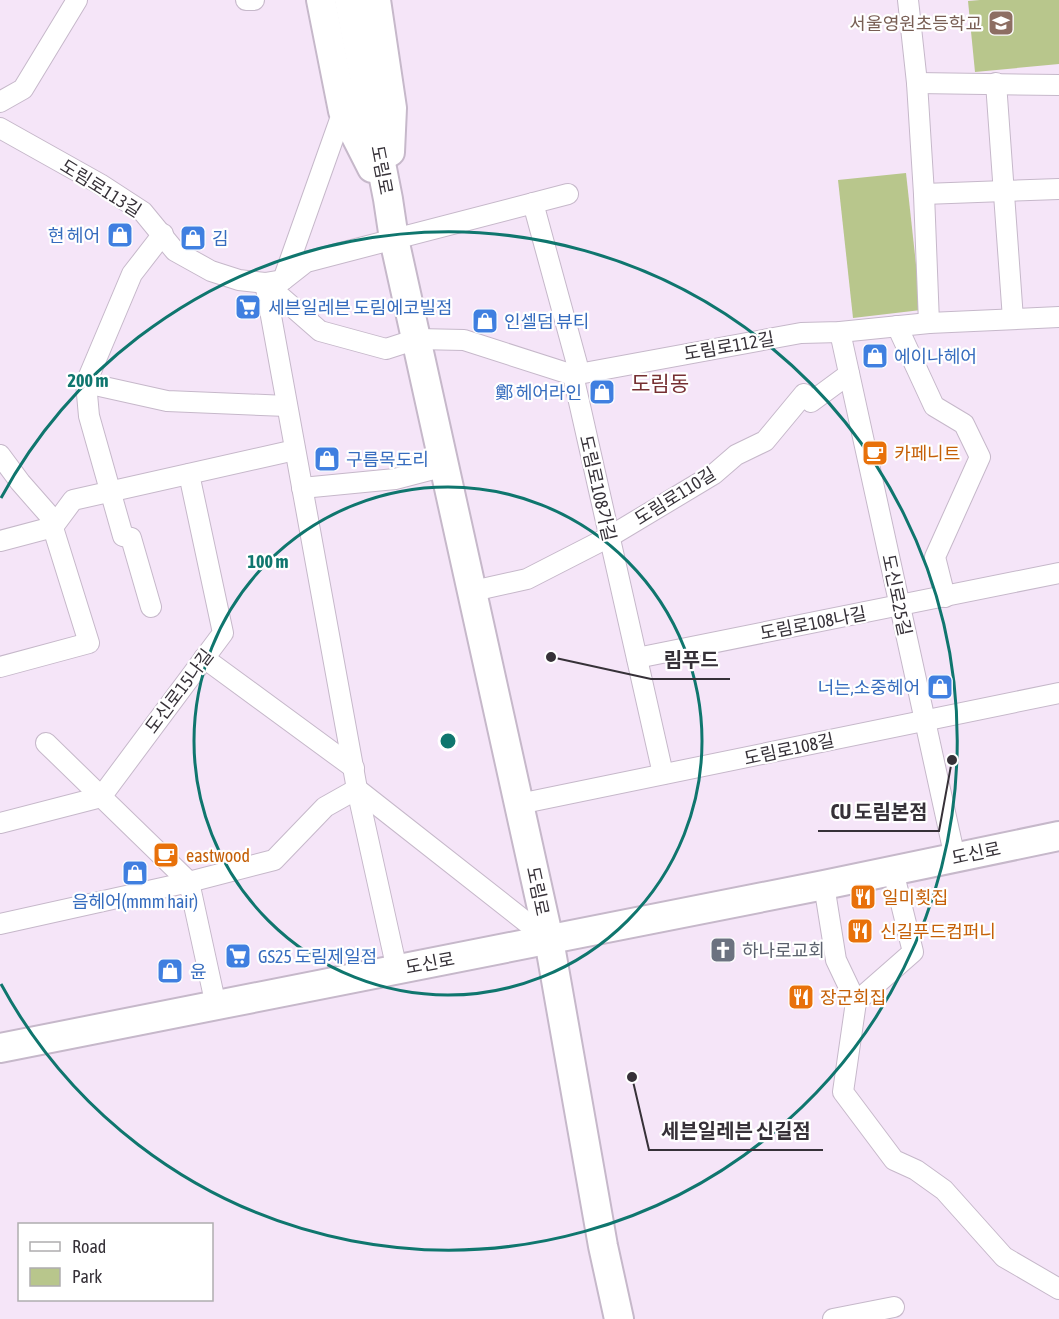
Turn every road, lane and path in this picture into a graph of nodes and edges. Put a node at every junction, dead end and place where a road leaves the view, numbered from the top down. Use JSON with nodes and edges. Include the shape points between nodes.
{"nodes":[{"id":1,"x":77,"y":0,"type":"edge"},
{"id":2,"x":246,"y":0,"type":"edge"},
{"id":3,"x":254,"y":0,"type":"edge"},
{"id":4,"x":321,"y":0,"type":"edge"},
{"id":5,"x":349,"y":0,"type":"edge"},
{"id":6,"x":376,"y":0,"type":"edge"},
{"id":7,"x":908,"y":0,"type":"edge"},
{"id":8,"x":917,"y":83,"type":"junction"},
{"id":9,"x":996,"y":83,"type":"junction"},
{"id":10,"x":1059,"y":85,"type":"edge"},
{"id":11,"x":0,"y":102,"type":"edge"},
{"id":12,"x":343,"y":111,"type":"junction"},
{"id":13,"x":0,"y":128,"type":"edge"},
{"id":14,"x":1059,"y":189,"type":"edge"},
{"id":15,"x":1003,"y":191,"type":"junction"},
{"id":16,"x":567,"y":194,"type":"dead end"},
{"id":17,"x":924,"y":194,"type":"junction"},
{"id":18,"x":388,"y":199,"type":"junction"},
{"id":19,"x":533,"y":203,"type":"junction"},
{"id":20,"x":163,"y":234,"type":"junction"},
{"id":21,"x":394,"y":239,"type":"junction"},
{"id":22,"x":274,"y":282,"type":"junction"},
{"id":23,"x":1059,"y":317,"type":"edge"},
{"id":24,"x":1013,"y":319,"type":"junction"},
{"id":25,"x":929,"y":323,"type":"junction"},
{"id":26,"x":897,"y":326,"type":"junction"},
{"id":27,"x":840,"y":332,"type":"junction"},
{"id":28,"x":417,"y":339,"type":"junction"},
{"id":29,"x":849,"y":374,"type":"junction"},
{"id":30,"x":573,"y":375,"type":"junction"},
{"id":31,"x":86,"y":383,"type":"junction"},
{"id":32,"x":287,"y":406,"type":"junction"},
{"id":33,"x":296,"y":450,"type":"junction"},
{"id":34,"x":0,"y":455,"type":"edge"},
{"id":35,"x":445,"y":466,"type":"junction"},
{"id":36,"x":189,"y":474,"type":"junction"},
{"id":37,"x":302,"y":488,"type":"junction"},
{"id":38,"x":111,"y":491,"type":"junction"},
{"id":39,"x":52,"y":526,"type":"junction"},
{"id":40,"x":609,"y":537,"type":"junction"},
{"id":41,"x":0,"y":542,"type":"edge"},
{"id":42,"x":1059,"y":573,"type":"edge"},
{"id":43,"x":472,"y":591,"type":"junction"},
{"id":44,"x":945,"y":597,"type":"junction"},
{"id":45,"x":900,"y":606,"type":"junction"},
{"id":46,"x":151,"y":608,"type":"dead end"},
{"id":47,"x":204,"y":658,"type":"junction"},
{"id":48,"x":637,"y":658,"type":"junction"},
{"id":49,"x":0,"y":667,"type":"edge"},
{"id":50,"x":1059,"y":693,"type":"edge"},
{"id":51,"x":925,"y":721,"type":"junction"},
{"id":52,"x":46,"y":743,"type":"dead end"},
{"id":53,"x":354,"y":768,"type":"junction"},
{"id":54,"x":663,"y":774,"type":"junction"},
{"id":55,"x":357,"y":789,"type":"junction"},
{"id":56,"x":101,"y":796,"type":"junction"},
{"id":57,"x":519,"y":804,"type":"junction"},
{"id":58,"x":0,"y":823,"type":"edge"},
{"id":59,"x":1059,"y":836,"type":"edge"},
{"id":60,"x":955,"y":858,"type":"junction"},
{"id":61,"x":893,"y":871,"type":"junction"},
{"id":62,"x":189,"y":882,"type":"junction"},
{"id":63,"x":824,"y":885,"type":"junction"},
{"id":64,"x":0,"y":924,"type":"edge"},
{"id":65,"x":549,"y":940,"type":"junction"},
{"id":66,"x":397,"y":970,"type":"junction"},
{"id":67,"x":855,"y":1002,"type":"junction"},
{"id":68,"x":216,"y":1006,"type":"junction"},
{"id":69,"x":0,"y":1048,"type":"edge"},
{"id":70,"x":1059,"y":1288,"type":"edge"},
{"id":71,"x":894,"y":1307,"type":"dead end"},
{"id":72,"x":619,"y":1319,"type":"edge"},
{"id":73,"x":833,"y":1319,"type":"edge"}],
"edges":[{"from":1,"to":11,"type":"street","via":[[23,89]]},
{"from":2,"to":3,"type":"street"},
{"from":4,"to":12,"type":"main road"},
{"from":5,"to":18,"type":"main road","name":"도림로"},
{"from":6,"to":18,"type":"main road","via":[[392,108]]},
{"from":7,"to":8,"type":"street"},
{"from":8,"to":9,"type":"street"},
{"from":8,"to":17,"type":"street"},
{"from":9,"to":10,"type":"street"},
{"from":9,"to":15,"type":"street"},
{"from":12,"to":18,"type":"main road"},
{"from":12,"to":22,"type":"street"},
{"from":13,"to":20,"type":"street","name":"도림로113길","via":[[100,184],[143,212]]},
{"from":14,"to":15,"type":"street"},
{"from":15,"to":17,"type":"street"},
{"from":15,"to":24,"type":"street"},
{"from":16,"to":19,"type":"street"},
{"from":17,"to":25,"type":"street"},
{"from":18,"to":21,"type":"main road","name":"도림로"},
{"from":19,"to":21,"type":"street"},
{"from":19,"to":30,"type":"street","name":"도림로108가길","via":[[577,364]]},
{"from":20,"to":22,"type":"street","name":"도림로113길","via":[[175,251],[211,271],[239,280]]},
{"from":20,"to":31,"type":"street","via":[[132,274]]},
{"from":21,"to":22,"type":"street","via":[[306,262]]},
{"from":21,"to":28,"type":"main road","name":"도림로"},
{"from":22,"to":28,"type":"street","via":[[320,331],[386,349]]},
{"from":22,"to":32,"type":"street"},
{"from":23,"to":24,"type":"street","name":"도림로112길"},
{"from":24,"to":25,"type":"street","name":"도림로112길"},
{"from":25,"to":26,"type":"street","name":"도림로112길"},
{"from":26,"to":27,"type":"street","name":"도림로112길"},
{"from":26,"to":44,"type":"street","via":[[934,406],[964,424],[980,457],[935,556]]},
{"from":27,"to":29,"type":"street","name":"도신로25길"},
{"from":27,"to":30,"type":"street","name":"도림로112길","via":[[801,333]]},
{"from":28,"to":30,"type":"street","name":"도림로112길","via":[[464,340]]},
{"from":28,"to":35,"type":"main road","name":"도림로"},
{"from":29,"to":40,"type":"street","name":"도림로110길","via":[[811,402],[804,394],[765,441],[736,454],[714,474]]},
{"from":29,"to":45,"type":"street","name":"도신로25길"},
{"from":30,"to":40,"type":"street","name":"도림로108가길"},
{"from":31,"to":32,"type":"street","via":[[167,401]]},
{"from":31,"to":38,"type":"street","via":[[89,416]]},
{"from":32,"to":33,"type":"street"},
{"from":33,"to":36,"type":"street"},
{"from":33,"to":37,"type":"street"},
{"from":34,"to":39,"type":"street","via":[[49,515]]},
{"from":35,"to":37,"type":"street","via":[[395,479]]},
{"from":35,"to":43,"type":"main road","name":"도림로"},
{"from":36,"to":38,"type":"street"},
{"from":36,"to":47,"type":"street","name":"도신로15나길","via":[[223,633]]},
{"from":37,"to":53,"type":"street"},
{"from":38,"to":39,"type":"street","via":[[73,500]]},
{"from":38,"to":46,"type":"street","via":[[123,536],[131,538]]},
{"from":39,"to":41,"type":"street"},
{"from":39,"to":49,"type":"street","via":[[89,642]]},
{"from":40,"to":43,"type":"street","name":"도림로110길","via":[[527,579]]},
{"from":40,"to":48,"type":"street","name":"도림로108가길"},
{"from":42,"to":44,"type":"street","name":"도림로108나길"},
{"from":43,"to":57,"type":"main road","name":"도림로"},
{"from":44,"to":45,"type":"street","name":"도림로108나길"},
{"from":45,"to":48,"type":"street","name":"도림로108나길"},
{"from":45,"to":51,"type":"street","name":"도신로25길"},
{"from":47,"to":53,"type":"street"},
{"from":47,"to":56,"type":"street","name":"도신로15나길"},
{"from":48,"to":54,"type":"street","name":"도림로108가길"},
{"from":50,"to":51,"type":"street","name":"도림로108길"},
{"from":51,"to":54,"type":"street","name":"도림로108길"},
{"from":51,"to":60,"type":"street","name":"도신로25길"},
{"from":52,"to":56,"type":"street"},
{"from":53,"to":55,"type":"street"},
{"from":54,"to":57,"type":"street","name":"도림로108길"},
{"from":55,"to":62,"type":"street","via":[[325,807],[274,860]]},
{"from":55,"to":65,"type":"street"},
{"from":55,"to":66,"type":"street"},
{"from":56,"to":58,"type":"street"},
{"from":56,"to":62,"type":"street"},
{"from":57,"to":65,"type":"main road","name":"도림로"},
{"from":59,"to":60,"type":"main road","name":"도신로"},
{"from":60,"to":61,"type":"main road","name":"도신로"},
{"from":61,"to":63,"type":"main road","name":"도신로"},
{"from":61,"to":67,"type":"street","via":[[913,952]]},
{"from":62,"to":64,"type":"street"},
{"from":62,"to":68,"type":"street"},
{"from":63,"to":65,"type":"main road","name":"도신로"},
{"from":63,"to":67,"type":"street","via":[[836,960]]},
{"from":65,"to":66,"type":"main road","name":"도신로"},
{"from":65,"to":72,"type":"main road","name":"도림로"},
{"from":66,"to":68,"type":"main road","name":"도신로"},
{"from":67,"to":70,"type":"street","via":[[843,1092],[894,1160],[944,1190],[1004,1257]]},
{"from":68,"to":69,"type":"main road","name":"도신로"},
{"from":71,"to":73,"type":"street"}]}
